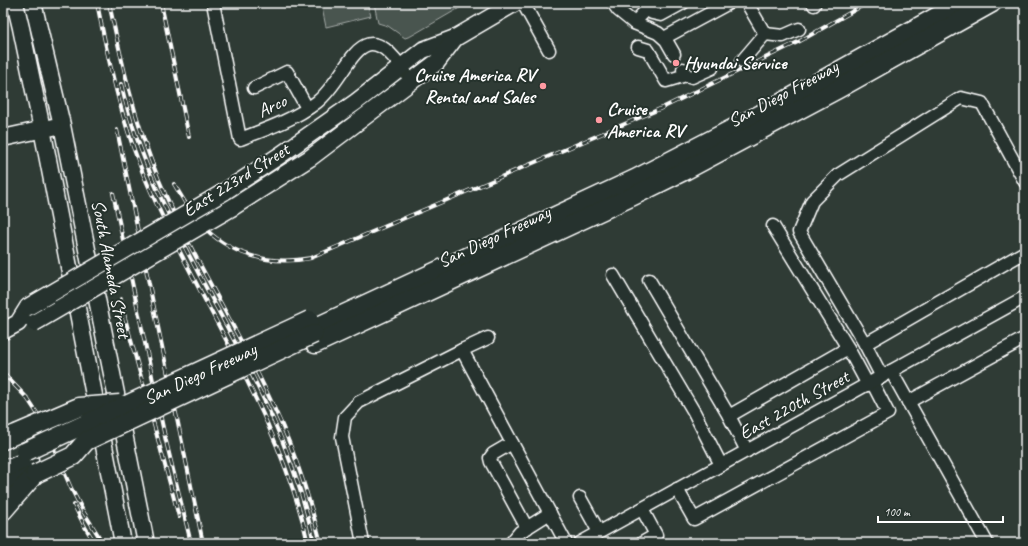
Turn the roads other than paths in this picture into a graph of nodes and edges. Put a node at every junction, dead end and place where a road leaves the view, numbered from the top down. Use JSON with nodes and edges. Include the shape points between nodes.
{"nodes":[{"id":1,"x":15,"y":3,"type":"edge"},
{"id":2,"x":33,"y":3,"type":"edge"},
{"id":3,"x":213,"y":3,"type":"edge"},
{"id":4,"x":515,"y":3,"type":"edge"},
{"id":5,"x":523,"y":3,"type":"edge"},
{"id":6,"x":614,"y":3,"type":"edge"},
{"id":7,"x":682,"y":3,"type":"edge"},
{"id":8,"x":729,"y":3,"type":"edge"},
{"id":9,"x":747,"y":3,"type":"edge"},
{"id":10,"x":942,"y":3,"type":"edge"},
{"id":11,"x":962,"y":3,"type":"edge"},
{"id":12,"x":973,"y":3,"type":"edge"},
{"id":13,"x":992,"y":3,"type":"edge"},
{"id":14,"x":646,"y":6,"type":"edge"},
{"id":15,"x":634,"y":23,"type":"junction"},
{"id":16,"x":803,"y":26,"type":"dead end"},
{"id":17,"x":765,"y":34,"type":"junction"},
{"id":18,"x":455,"y":38,"type":"junction"},
{"id":19,"x":664,"y":38,"type":"junction"},
{"id":20,"x":638,"y":47,"type":"dead end"},
{"id":21,"x":549,"y":50,"type":"dead end"},
{"id":22,"x":674,"y":54,"type":"dead end"},
{"id":23,"x":742,"y":61,"type":"dead end"},
{"id":24,"x":401,"y":67,"type":"junction"},
{"id":25,"x":712,"y":68,"type":"dead end"},
{"id":26,"x":410,"y":82,"type":"junction"},
{"id":27,"x":254,"y":88,"type":"dead end"},
{"id":28,"x":307,"y":108,"type":"junction"},
{"id":29,"x":62,"y":125,"type":"junction"},
{"id":30,"x":42,"y":129,"type":"junction"},
{"id":31,"x":3,"y":138,"type":"edge"},
{"id":32,"x":1025,"y":182,"type":"edge"},
{"id":33,"x":772,"y":226,"type":"dead end"},
{"id":34,"x":1025,"y":252,"type":"edge"},
{"id":35,"x":613,"y":275,"type":"dead end"},
{"id":36,"x":650,"y":280,"type":"dead end"},
{"id":37,"x":1025,"y":297,"type":"edge"},
{"id":38,"x":8,"y":327,"type":"edge"},
{"id":39,"x":313,"y":332,"type":"junction"},
{"id":40,"x":488,"y":338,"type":"dead end"},
{"id":41,"x":1025,"y":338,"type":"edge"},
{"id":42,"x":865,"y":344,"type":"junction"},
{"id":43,"x":848,"y":348,"type":"junction"},
{"id":44,"x":462,"y":350,"type":"junction"},
{"id":45,"x":878,"y":379,"type":"junction"},
{"id":46,"x":133,"y":402,"type":"junction"},
{"id":47,"x":908,"y":402,"type":"junction"},
{"id":48,"x":729,"y":416,"type":"junction"},
{"id":49,"x":10,"y":437,"type":"edge"},
{"id":50,"x":512,"y":443,"type":"junction"},
{"id":51,"x":747,"y":451,"type":"junction"},
{"id":52,"x":3,"y":462,"type":"edge"},
{"id":53,"x":30,"y":462,"type":"junction"},
{"id":54,"x":722,"y":464,"type":"junction"},
{"id":55,"x":3,"y":468,"type":"edge"},
{"id":56,"x":3,"y":489,"type":"edge"},
{"id":57,"x":678,"y":489,"type":"junction"},
{"id":58,"x":580,"y":498,"type":"dead end"},
{"id":59,"x":642,"y":509,"type":"junction"},
{"id":60,"x":3,"y":511,"type":"edge"},
{"id":61,"x":550,"y":513,"type":"junction"},
{"id":62,"x":527,"y":528,"type":"junction"},
{"id":63,"x":599,"y":532,"type":"junction"},
{"id":64,"x":584,"y":542,"type":"edge"},
{"id":65,"x":123,"y":543,"type":"edge"},
{"id":66,"x":146,"y":543,"type":"edge"},
{"id":67,"x":363,"y":543,"type":"edge"},
{"id":68,"x":511,"y":543,"type":"edge"},
{"id":69,"x":566,"y":543,"type":"edge"},
{"id":70,"x":642,"y":543,"type":"edge"},
{"id":71,"x":987,"y":543,"type":"edge"}],
"edges":[{"from":1,"to":30,"type":"main road"},
{"from":2,"to":29,"type":"main road","name":"South Alameda Street"},
{"from":3,"to":28,"type":"street","name":"Arco","via":[[240,139],[266,130]]},
{"from":4,"to":18,"type":"main road","name":"East 223rd Street"},
{"from":5,"to":21,"type":"street"},
{"from":6,"to":15,"type":"street","via":[[618,10]]},
{"from":7,"to":14,"type":"street","via":[[661,15],[652,12]]},
{"from":8,"to":19,"type":"street"},
{"from":9,"to":17,"type":"street"},
{"from":10,"to":39,"type":"highway","name":"San Diego Freeway","via":[[696,137]]},
{"from":11,"to":39,"type":"highway","via":[[761,114],[636,179]]},
{"from":12,"to":39,"type":"highway","via":[[803,97],[648,178]]},
{"from":13,"to":39,"type":"highway","name":"San Diego Freeway","via":[[825,96],[633,196]]},
{"from":14,"to":15,"type":"street"},
{"from":15,"to":19,"type":"street","via":[[658,32]]},
{"from":16,"to":17,"type":"street","via":[[783,36]]},
{"from":17,"to":23,"type":"street"},
{"from":18,"to":24,"type":"main road","name":"East 223rd Street","via":[[423,50]]},
{"from":18,"to":26,"type":"main road","name":"East 223rd Street","via":[[437,62]]},
{"from":19,"to":22,"type":"street"},
{"from":20,"to":25,"type":"street","via":[[648,50],[666,81],[684,72],[692,76]]},
{"from":24,"to":26,"type":"street","name":"Arco"},
{"from":24,"to":28,"type":"street","name":"Arco","via":[[380,45],[361,47],[352,55],[330,90]]},
{"from":24,"to":38,"type":"main road","name":"East 223rd Street","bridge":true,"via":[[279,156],[224,192],[28,307]]},
{"from":26,"to":38,"type":"main road","name":"East 223rd Street","bridge":true,"via":[[310,158],[233,207],[34,323]]},
{"from":27,"to":28,"type":"street","via":[[287,72]]},
{"from":29,"to":30,"type":"main road"},
{"from":29,"to":66,"type":"main road","name":"South Alameda Street"},
{"from":30,"to":31,"type":"main road"},
{"from":30,"to":65,"type":"main road"},
{"from":32,"to":42,"type":"street","via":[[982,103],[961,98],[838,175],[812,201],[799,232]]},
{"from":33,"to":43,"type":"street"},
{"from":34,"to":42,"type":"street"},
{"from":35,"to":54,"type":"street"},
{"from":36,"to":48,"type":"street"},
{"from":37,"to":45,"type":"street","name":"East 220th Street"},
{"from":39,"to":46,"type":"highway","name":"San Diego Freeway","bridge":true},
{"from":39,"to":53,"type":"highway"},
{"from":39,"to":53,"type":"highway","name":"San Diego Freeway","bridge":true,"via":[[86,441],[73,456]]},
{"from":40,"to":44,"type":"street"},
{"from":41,"to":47,"type":"street"},
{"from":42,"to":45,"type":"street"},
{"from":43,"to":45,"type":"street"},
{"from":43,"to":48,"type":"street"},
{"from":44,"to":50,"type":"street"},
{"from":44,"to":67,"type":"street","via":[[359,402],[345,417],[342,437]]},
{"from":45,"to":47,"type":"street"},
{"from":45,"to":51,"type":"street","name":"East 220th Street"},
{"from":45,"to":57,"type":"street","via":[[888,413],[694,519]]},
{"from":46,"to":49,"type":"highway","bridge":true,"via":[[79,407]]},
{"from":46,"to":53,"type":"highway","name":"San Diego Freeway","bridge":true},
{"from":47,"to":71,"type":"street"},
{"from":48,"to":51,"type":"street"},
{"from":50,"to":61,"type":"street"},
{"from":50,"to":62,"type":"street","via":[[490,458]]},
{"from":51,"to":54,"type":"street","name":"East 220th Street"},
{"from":52,"to":53,"type":"highway","name":"San Diego Freeway"},
{"from":53,"to":55,"type":"highway"},
{"from":53,"to":56,"type":"highway","name":"San Diego Freeway"},
{"from":53,"to":60,"type":"highway"},
{"from":54,"to":57,"type":"street","name":"East 220th Street"},
{"from":57,"to":59,"type":"street","name":"East 220th Street"},
{"from":58,"to":63,"type":"street"},
{"from":59,"to":63,"type":"street","name":"East 220th Street"},
{"from":59,"to":70,"type":"street","via":[[656,535]]},
{"from":61,"to":62,"type":"street"},
{"from":61,"to":69,"type":"street"},
{"from":62,"to":68,"type":"street"},
{"from":63,"to":64,"type":"street","name":"East 220th Street"}]}
